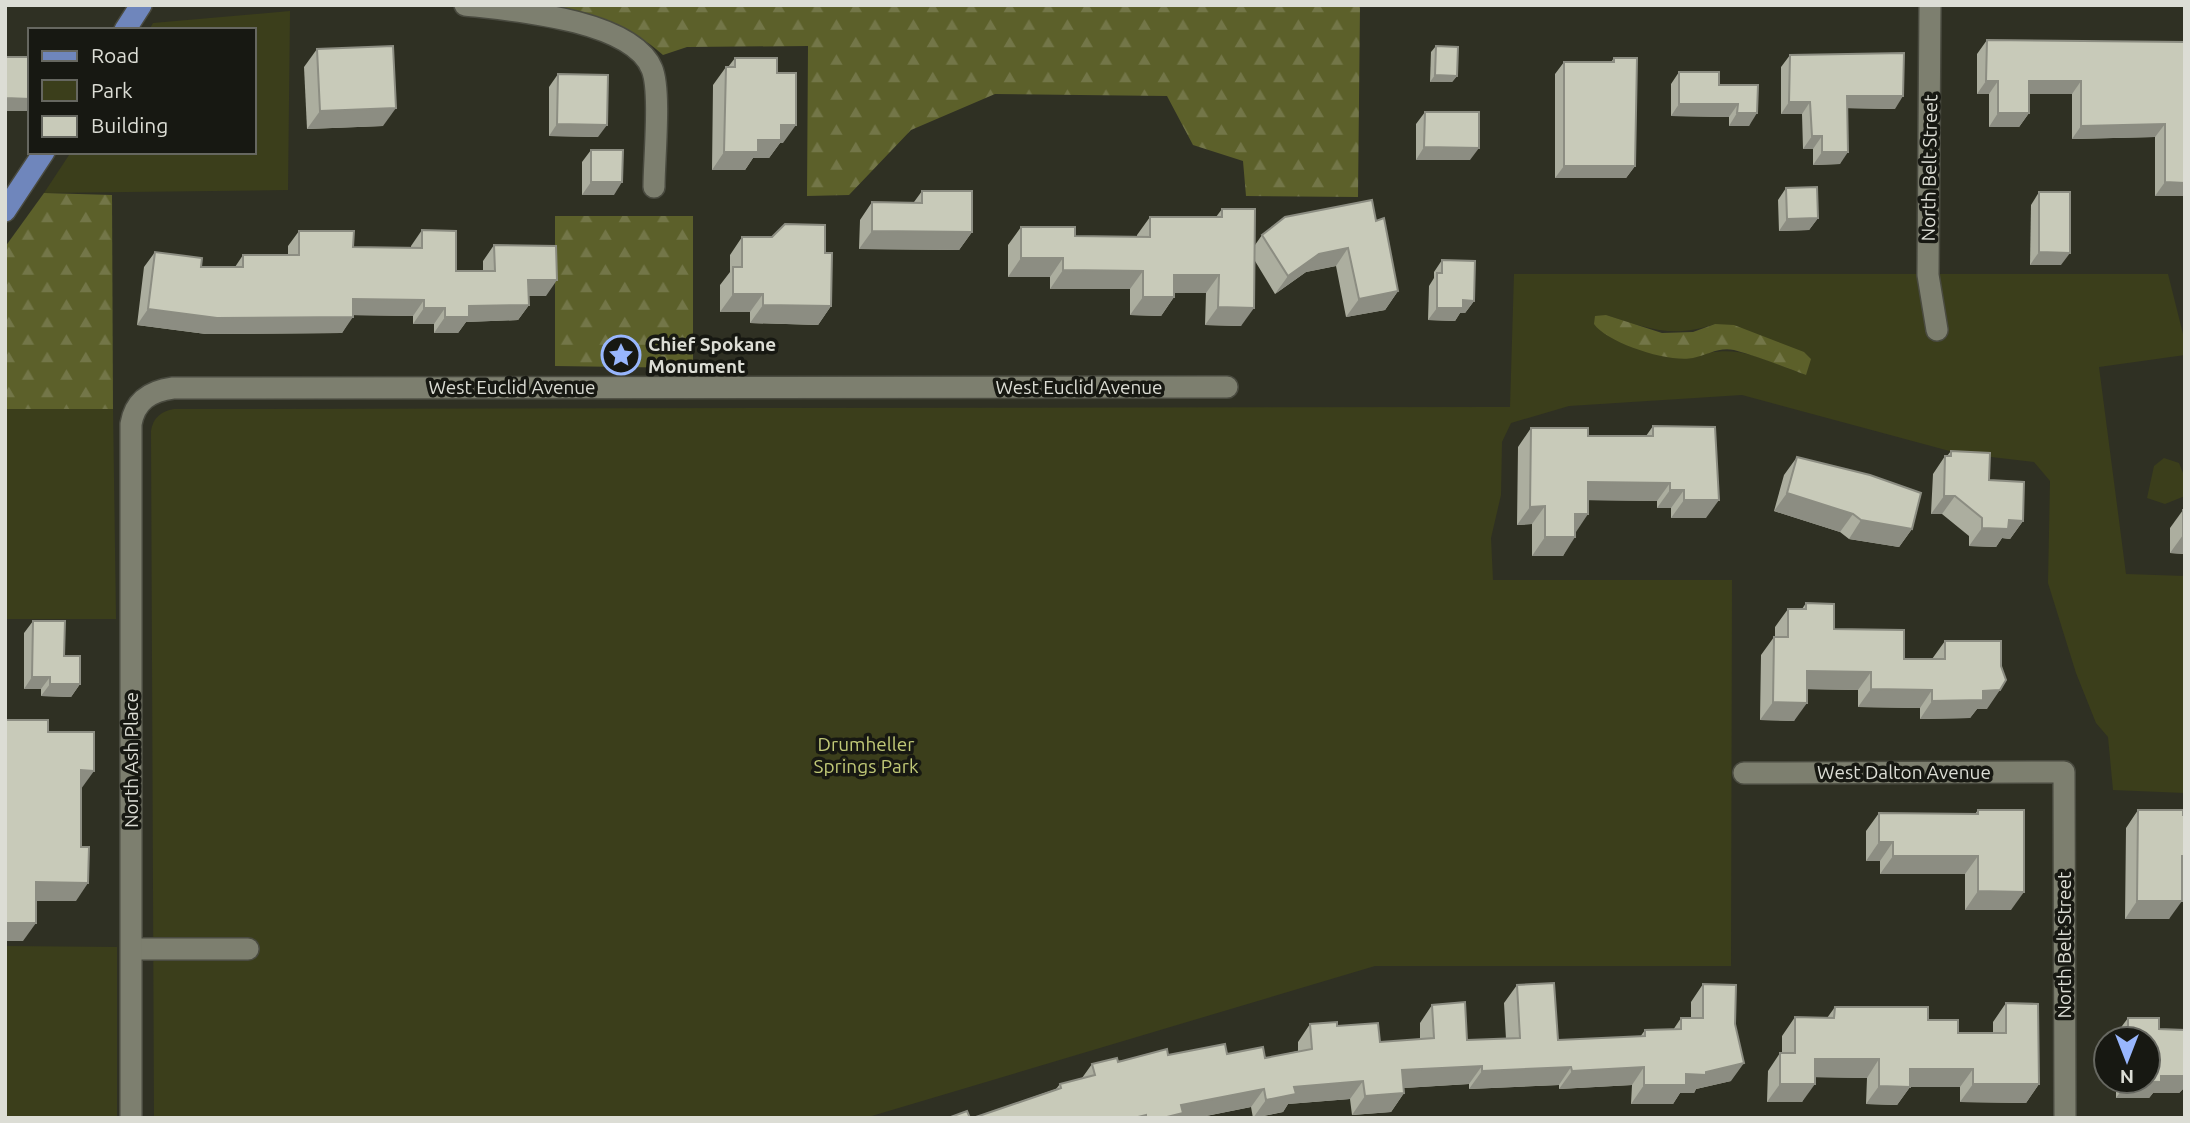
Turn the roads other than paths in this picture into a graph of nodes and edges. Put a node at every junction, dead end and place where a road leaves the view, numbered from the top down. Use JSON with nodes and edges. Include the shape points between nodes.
{"nodes":[{"id":1,"x":141,"y":5,"type":"edge"},
{"id":2,"x":465,"y":5,"type":"edge"},
{"id":3,"x":1930,"y":5,"type":"edge"},
{"id":4,"x":126,"y":28,"type":"edge"},
{"id":5,"x":43,"y":154,"type":"edge"},
{"id":6,"x":654,"y":187,"type":"dead end"},
{"id":7,"x":5,"y":211,"type":"edge"},
{"id":8,"x":1937,"y":330,"type":"dead end"},
{"id":9,"x":1227,"y":387,"type":"dead end"},
{"id":10,"x":138,"y":404,"type":"joint"},
{"id":11,"x":2064,"y":772,"type":"joint"},
{"id":12,"x":1744,"y":773,"type":"dead end"},
{"id":13,"x":132,"y":949,"type":"junction"},
{"id":14,"x":248,"y":949,"type":"dead end"},
{"id":15,"x":131,"y":1118,"type":"edge"},
{"id":16,"x":2065,"y":1118,"type":"edge"}],
"edges":[{"from":1,"to":4,"type":"main road"},
{"from":2,"to":6,"type":"street","via":[[551,17],[633,47],[649,64],[654,87]]},
{"from":3,"to":8,"type":"street","name":"North Belt Street","via":[[1928,260]]},
{"from":5,"to":7,"type":"main road"},
{"from":9,"to":10,"type":"street","name":"West Euclid Avenue","via":[[173,388],[153,392]]},
{"from":10,"to":13,"type":"street","name":"North Ash Place","via":[[131,425]]},
{"from":11,"to":12,"type":"street","name":"West Dalton Avenue"},
{"from":11,"to":16,"type":"street","name":"North Belt Street"},
{"from":13,"to":14,"type":"street"},
{"from":13,"to":15,"type":"street","name":"North Ash Place"}]}
